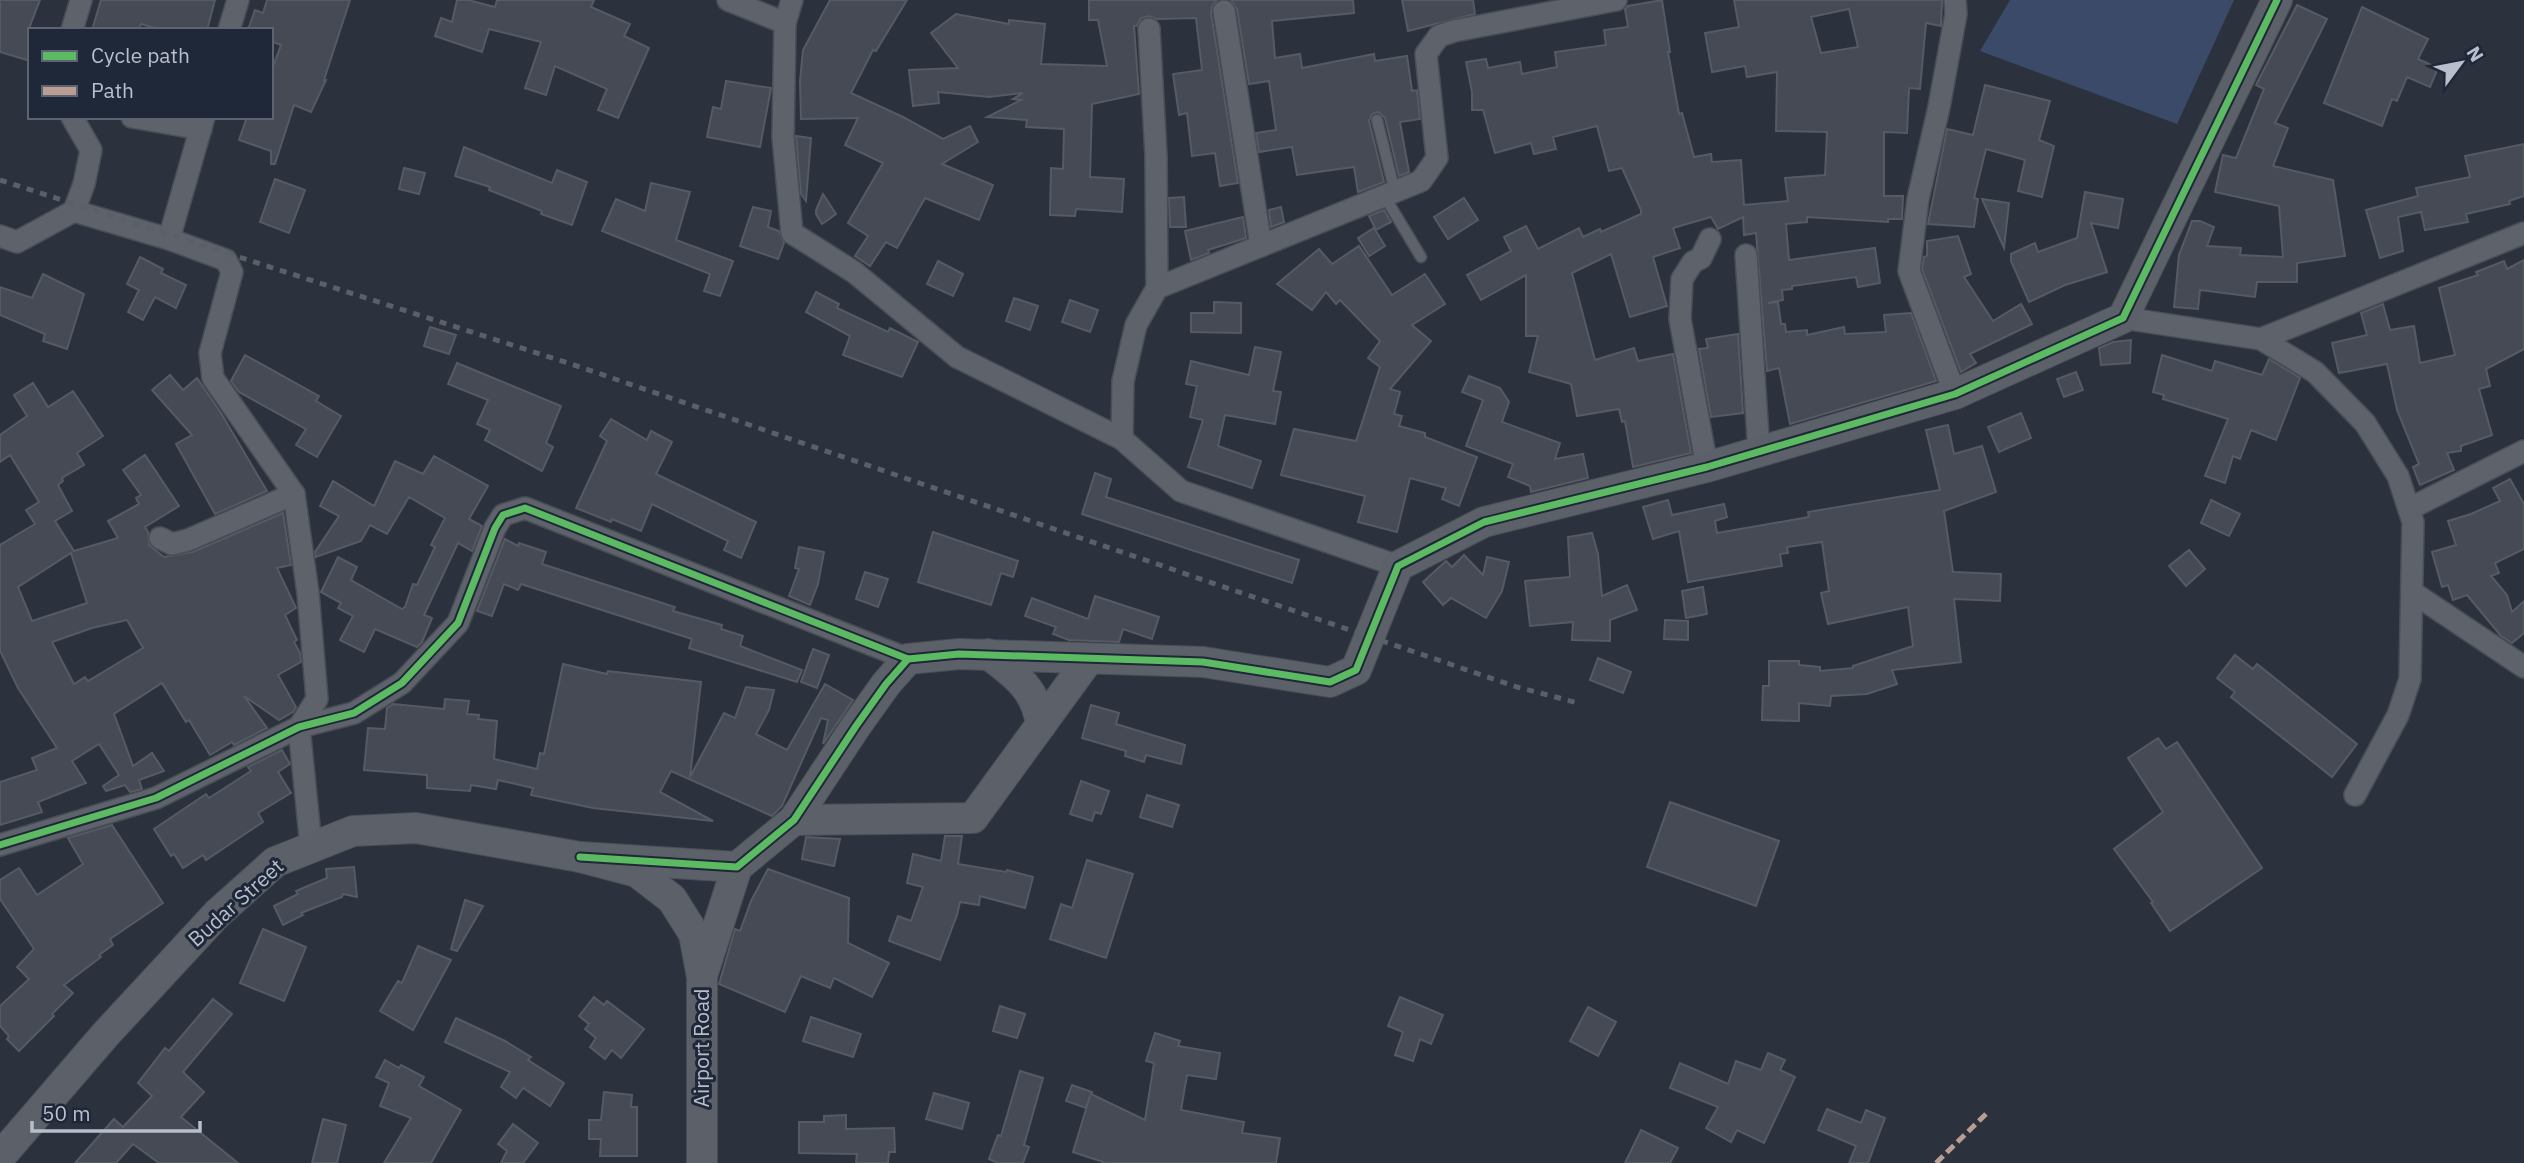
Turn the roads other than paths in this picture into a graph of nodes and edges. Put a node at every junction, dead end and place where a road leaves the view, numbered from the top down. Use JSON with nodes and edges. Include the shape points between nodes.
{"nodes":[{"id":1,"x":81,"y":0,"type":"edge"},
{"id":2,"x":238,"y":0,"type":"edge"},
{"id":3,"x":728,"y":0,"type":"edge"},
{"id":4,"x":792,"y":0,"type":"edge"},
{"id":5,"x":1616,"y":0,"type":"edge"},
{"id":6,"x":1955,"y":0,"type":"edge"},
{"id":7,"x":2277,"y":0,"type":"edge"},
{"id":8,"x":1224,"y":11,"type":"dead end"},
{"id":9,"x":785,"y":23,"type":"junction"},
{"id":10,"x":73,"y":28,"type":"edge"},
{"id":11,"x":230,"y":28,"type":"edge"},
{"id":12,"x":1149,"y":29,"type":"dead end"},
{"id":13,"x":73,"y":119,"type":"edge"},
{"id":14,"x":156,"y":119,"type":"edge"},
{"id":15,"x":1377,"y":120,"type":"dead end"},
{"id":16,"x":203,"y":123,"type":"edge"},
{"id":17,"x":1390,"y":194,"type":"junction"},
{"id":18,"x":74,"y":211,"type":"junction"},
{"id":19,"x":2524,"y":233,"type":"edge"},
{"id":20,"x":0,"y":236,"type":"edge"},
{"id":21,"x":169,"y":239,"type":"junction"},
{"id":22,"x":1710,"y":239,"type":"dead end"},
{"id":23,"x":1261,"y":246,"type":"junction"},
{"id":24,"x":1745,"y":256,"type":"dead end"},
{"id":25,"x":1421,"y":257,"type":"dead end"},
{"id":26,"x":1157,"y":288,"type":"junction"},
{"id":27,"x":2123,"y":317,"type":"junction"},
{"id":28,"x":2260,"y":339,"type":"junction"},
{"id":29,"x":1955,"y":394,"type":"junction"},
{"id":30,"x":1122,"y":439,"type":"junction"},
{"id":31,"x":2524,"y":451,"type":"edge"},
{"id":32,"x":1759,"y":452,"type":"junction"},
{"id":33,"x":1707,"y":467,"type":"junction"},
{"id":34,"x":293,"y":494,"type":"junction"},
{"id":35,"x":2409,"y":509,"type":"junction"},
{"id":36,"x":160,"y":538,"type":"dead end"},
{"id":37,"x":1398,"y":566,"type":"junction"},
{"id":38,"x":2412,"y":592,"type":"junction"},
{"id":39,"x":988,"y":654,"type":"junction"},
{"id":40,"x":908,"y":659,"type":"junction"},
{"id":41,"x":1088,"y":660,"type":"junction"},
{"id":42,"x":2524,"y":667,"type":"edge"},
{"id":43,"x":1041,"y":725,"type":"junction"},
{"id":44,"x":299,"y":727,"type":"junction"},
{"id":45,"x":2355,"y":794,"type":"dead end"},
{"id":46,"x":794,"y":820,"type":"junction"},
{"id":47,"x":0,"y":845,"type":"edge"},
{"id":48,"x":311,"y":846,"type":"junction"},
{"id":49,"x":580,"y":857,"type":"junction"},
{"id":50,"x":737,"y":867,"type":"junction"},
{"id":51,"x":694,"y":934,"type":"joint"},
{"id":52,"x":702,"y":977,"type":"junction"},
{"id":53,"x":0,"y":1157,"type":"edge"},
{"id":54,"x":702,"y":1163,"type":"edge"}],
"edges":[{"from":1,"to":10,"type":"street"},
{"from":2,"to":11,"type":"street"},
{"from":3,"to":9,"type":"street"},
{"from":4,"to":9,"type":"street"},
{"from":5,"to":17,"type":"street","via":[[1439,36],[1426,54],[1437,158],[1421,181]]},
{"from":6,"to":29,"type":"street","via":[[1909,271]]},
{"from":7,"to":27,"type":"street"},
{"from":8,"to":23,"type":"street"},
{"from":9,"to":30,"type":"street","via":[[783,137],[792,233],[854,272],[957,357]]},
{"from":12,"to":26,"type":"street"},
{"from":13,"to":18,"type":"street","via":[[91,150]]},
{"from":14,"to":16,"type":"street"},
{"from":15,"to":17,"type":"lane"},
{"from":16,"to":21,"type":"street"},
{"from":17,"to":23,"type":"street"},
{"from":17,"to":25,"type":"lane"},
{"from":18,"to":20,"type":"street","via":[[17,242]]},
{"from":18,"to":21,"type":"street"},
{"from":19,"to":28,"type":"street"},
{"from":21,"to":34,"type":"street","via":[[226,260],[232,272],[210,353],[213,378]]},
{"from":22,"to":33,"type":"street","via":[[1701,258],[1682,279],[1680,319]]},
{"from":23,"to":26,"type":"street"},
{"from":24,"to":32,"type":"street"},
{"from":26,"to":30,"type":"street","via":[[1136,325],[1123,382]]},
{"from":27,"to":28,"type":"street"},
{"from":27,"to":29,"type":"street"},
{"from":28,"to":35,"type":"street","via":[[2315,372],[2365,424],[2399,476]]},
{"from":29,"to":32,"type":"street"},
{"from":30,"to":37,"type":"street","via":[[1181,491]]},
{"from":31,"to":35,"type":"street"},
{"from":32,"to":33,"type":"street"},
{"from":33,"to":37,"type":"street","via":[[1484,522]]},
{"from":34,"to":36,"type":"street","via":[[188,540],[172,544]]},
{"from":34,"to":44,"type":"street","via":[[317,699]]},
{"from":35,"to":38,"type":"street","via":[[2413,522]]},
{"from":37,"to":41,"type":"street","via":[[1356,670],[1330,682],[1203,662]]},
{"from":38,"to":42,"type":"street"},
{"from":38,"to":45,"type":"street","via":[[2410,679],[2398,715]]},
{"from":39,"to":40,"type":"street"},
{"from":39,"to":41,"type":"street"},
{"from":39,"to":43,"type":"street","via":[[1030,691]]},
{"from":40,"to":44,"type":"street","via":[[525,508],[503,515],[458,623],[402,683],[354,713]]},
{"from":40,"to":46,"type":"street","via":[[856,726]]},
{"from":41,"to":43,"type":"street"},
{"from":43,"to":46,"type":"street","via":[[973,818]]},
{"from":44,"to":47,"type":"street","via":[[156,798]]},
{"from":44,"to":48,"type":"street"},
{"from":46,"to":50,"type":"street"},
{"from":48,"to":49,"type":"street","name":"Budar Street","via":[[354,831],[416,828]]},
{"from":48,"to":53,"type":"street","name":"Budar Street","via":[[275,862],[217,914]]},
{"from":49,"to":50,"type":"street"},
{"from":49,"to":51,"type":"street","name":"Budar Street","via":[[637,872],[672,899]]},
{"from":50,"to":52,"type":"street"},
{"from":51,"to":52,"type":"street","name":"Airport Road"},
{"from":52,"to":54,"type":"street","name":"Airport Road"}]}
